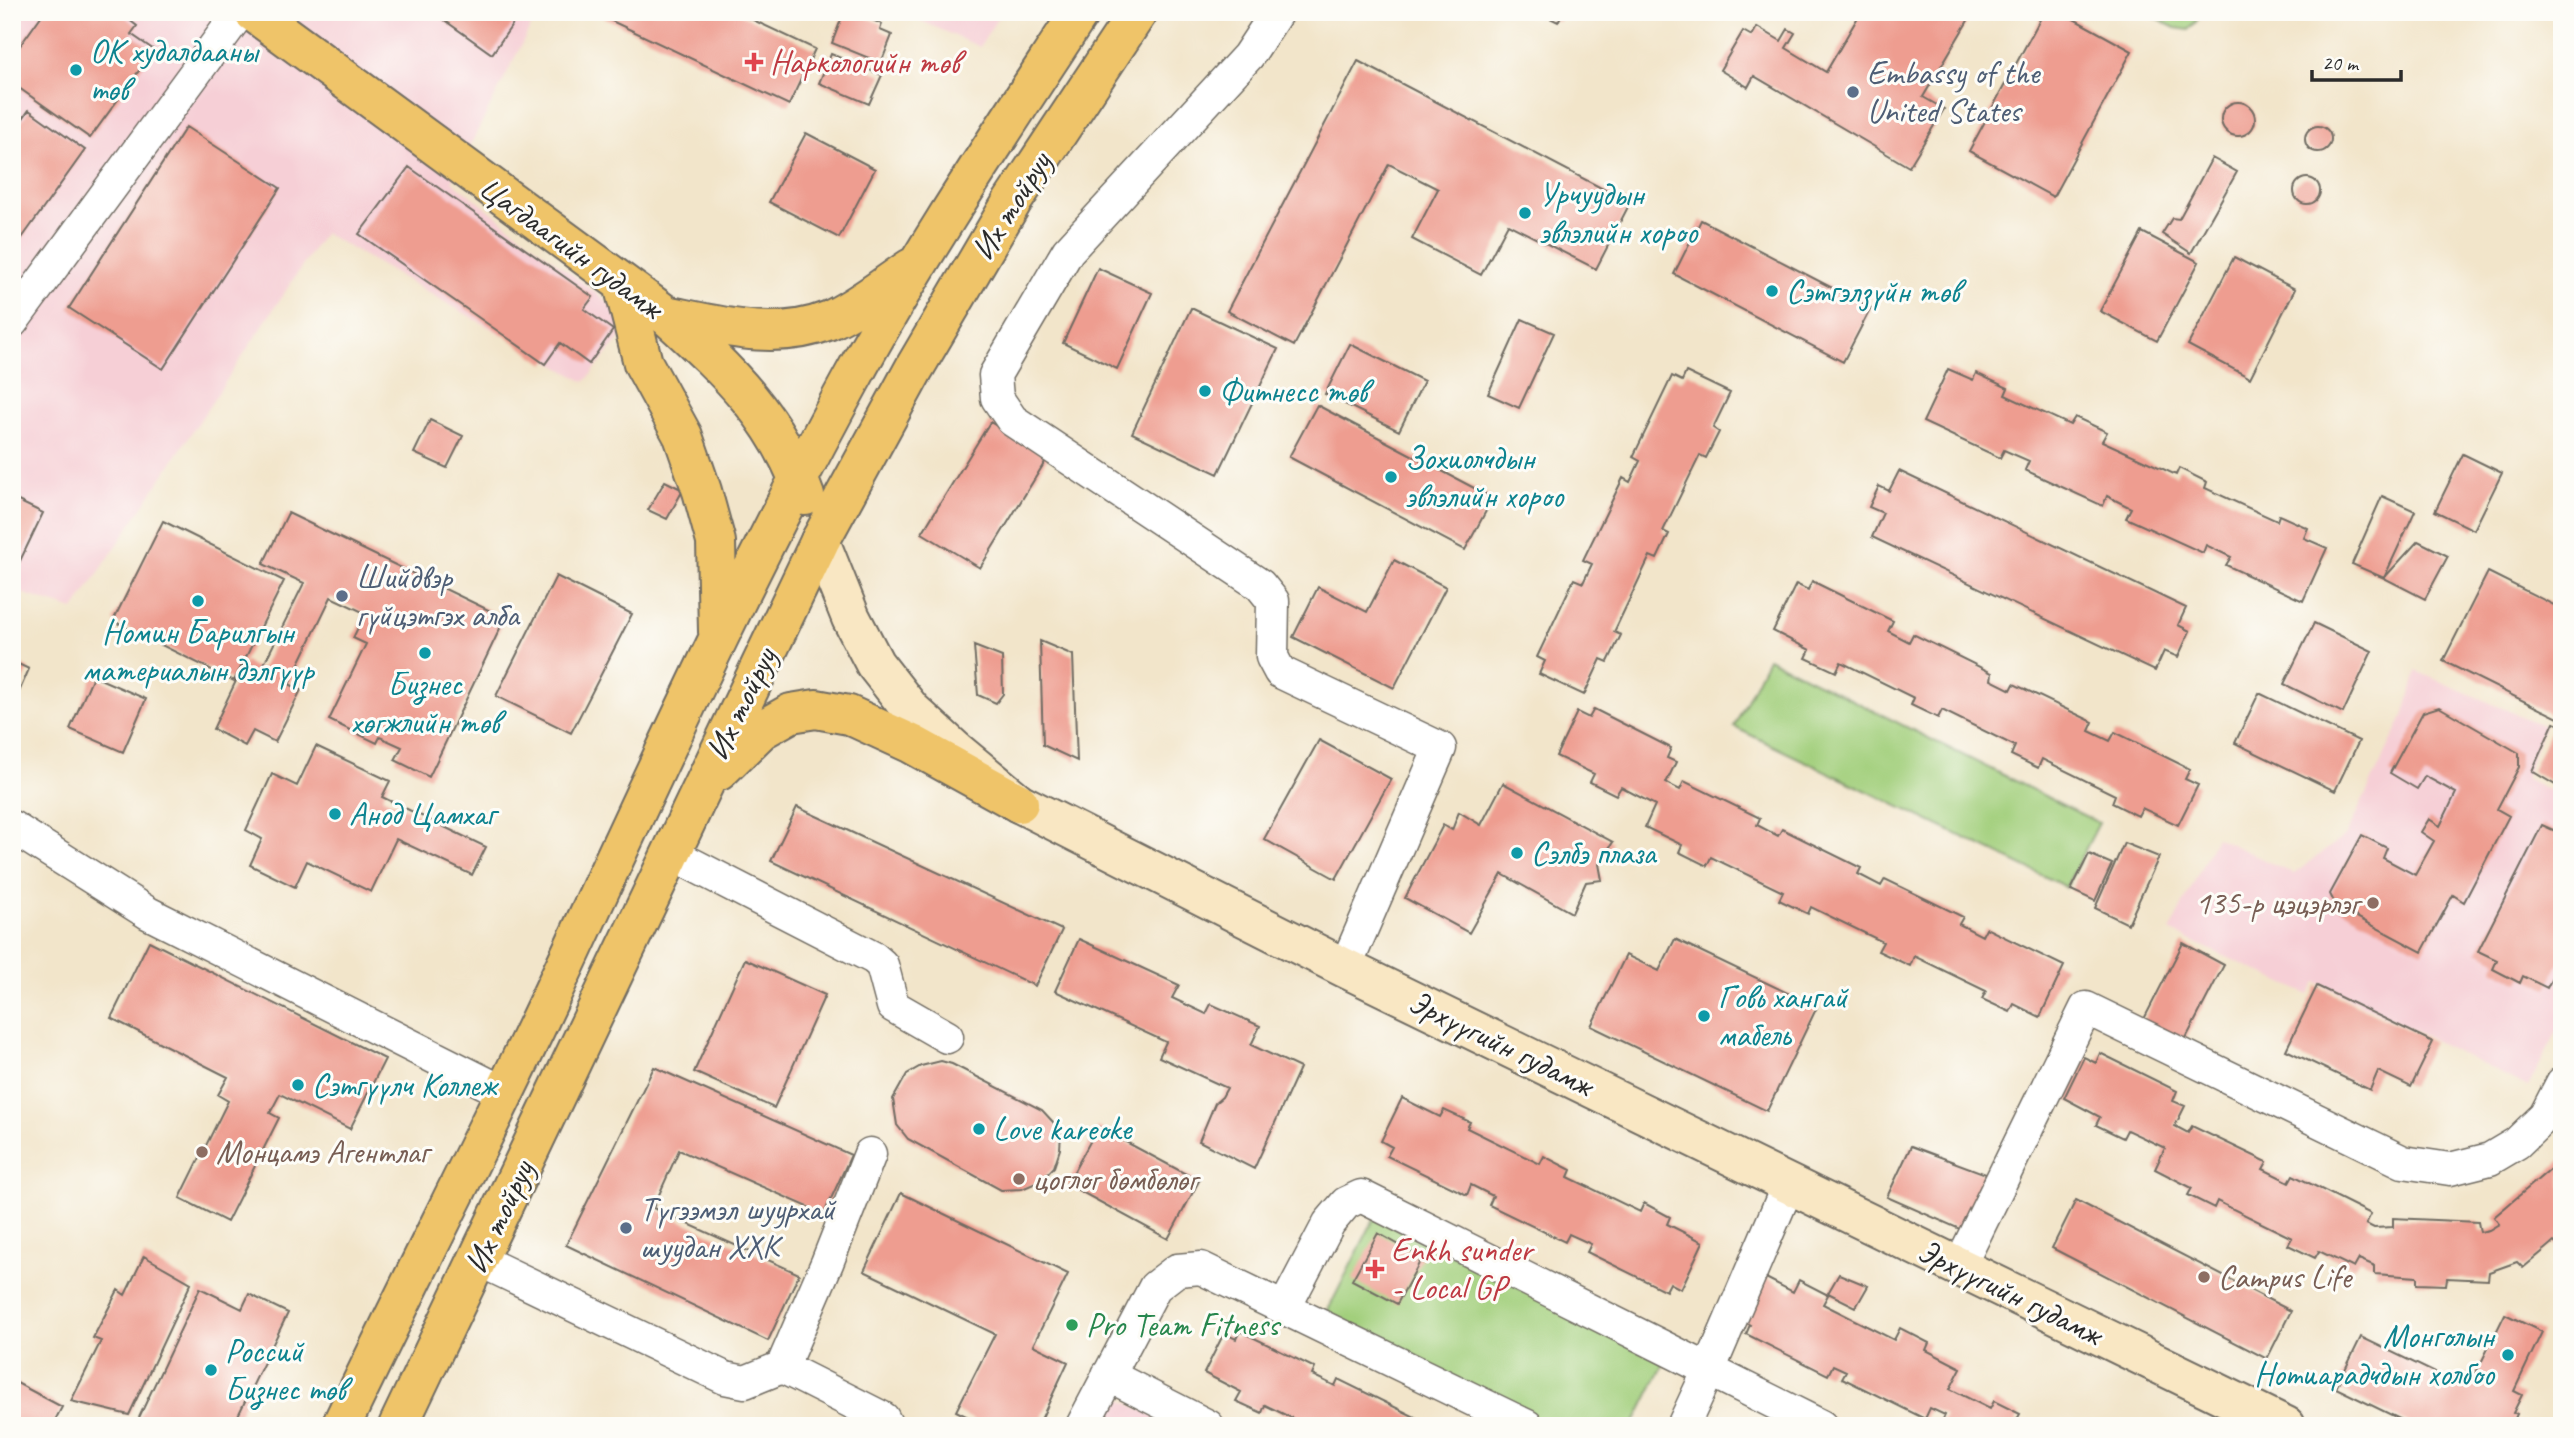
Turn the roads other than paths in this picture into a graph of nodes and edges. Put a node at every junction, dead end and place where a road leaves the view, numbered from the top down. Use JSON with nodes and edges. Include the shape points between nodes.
{"nodes":[{"id":1,"x":240,"y":12,"type":"edge"},
{"id":2,"x":253,"y":12,"type":"edge"},
{"id":3,"x":1080,"y":12,"type":"edge"},
{"id":4,"x":1138,"y":12,"type":"edge"},
{"id":5,"x":1277,"y":12,"type":"edge"},
{"id":6,"x":920,"y":262,"type":"junction"},
{"id":7,"x":623,"y":284,"type":"junction"},
{"id":8,"x":666,"y":315,"type":"junction"},
{"id":9,"x":12,"y":322,"type":"edge"},
{"id":10,"x":799,"y":479,"type":"junction"},
{"id":11,"x":820,"y":541,"type":"junction"},
{"id":12,"x":718,"y":636,"type":"junction"},
{"id":13,"x":700,"y":789,"type":"junction"},
{"id":14,"x":1019,"y":803,"type":"junction"},
{"id":15,"x":12,"y":827,"type":"edge"},
{"id":16,"x":670,"y":853,"type":"junction"},
{"id":17,"x":1345,"y":968,"type":"junction"},
{"id":18,"x":947,"y":1037,"type":"dead end"},
{"id":19,"x":2562,"y":1083,"type":"edge"},
{"id":20,"x":505,"y":1093,"type":"junction"},
{"id":21,"x":870,"y":1154,"type":"dead end"},
{"id":22,"x":1789,"y":1184,"type":"junction"},
{"id":23,"x":479,"y":1260,"type":"junction"},
{"id":24,"x":1959,"y":1267,"type":"junction"},
{"id":25,"x":1285,"y":1307,"type":"junction"},
{"id":26,"x":782,"y":1367,"type":"junction"},
{"id":27,"x":1709,"y":1370,"type":"junction"},
{"id":28,"x":1108,"y":1375,"type":"junction"},
{"id":29,"x":2263,"y":1421,"type":"edge"},
{"id":30,"x":341,"y":1426,"type":"edge"},
{"id":31,"x":398,"y":1426,"type":"edge"},
{"id":32,"x":887,"y":1426,"type":"edge"},
{"id":33,"x":1082,"y":1426,"type":"edge"},
{"id":34,"x":1208,"y":1426,"type":"edge"},
{"id":35,"x":1527,"y":1426,"type":"edge"},
{"id":36,"x":1683,"y":1426,"type":"edge"},
{"id":37,"x":1821,"y":1426,"type":"edge"}],
"edges":[{"from":1,"to":9,"type":"street"},
{"from":2,"to":7,"type":"main road","name":"Цагдаагийн гудамж"},
{"from":3,"to":6,"type":"main road","name":"Их тойруу"},
{"from":4,"to":11,"type":"main road","name":"Их тойруу","via":[[1012,202]]},
{"from":5,"to":17,"type":"street","via":[[1248,56],[1068,251],[995,375],[997,398],[1012,420],[1260,585],[1273,601],[1272,657],[1280,673],[1440,748]]},
{"from":6,"to":8,"type":"main road","via":[[829,320],[791,330],[748,331]]},
{"from":6,"to":10,"type":"main road","name":"Их тойруу"},
{"from":7,"to":8,"type":"main road","name":"Цагдаагийн гудамж"},
{"from":7,"to":12,"type":"main road","via":[[643,363],[683,436],[716,542]]},
{"from":8,"to":10,"type":"main road","name":"Цагдаагийн гудамж","via":[[749,396]]},
{"from":10,"to":11,"type":"main road","name":"Цагдаагийн гудамж"},
{"from":10,"to":12,"type":"main road","name":"Их тойруу"},
{"from":11,"to":13,"type":"main road","name":"Их тойруу"},
{"from":11,"to":14,"type":"main road","name":"Эрхүүгийн гудамж","via":[[875,664],[911,710]]},
{"from":12,"to":20,"type":"main road","name":"Их тойруу"},
{"from":13,"to":14,"type":"main road","via":[[761,730],[790,713],[816,709],[849,715],[912,744]]},
{"from":13,"to":16,"type":"main road","name":"Их тойруу"},
{"from":14,"to":17,"type":"main road","name":"Эрхүүгийн гудамж"},
{"from":15,"to":20,"type":"street","via":[[148,912]]},
{"from":16,"to":18,"type":"street","via":[[874,958],[882,965],[893,1006]]},
{"from":16,"to":23,"type":"main road","name":"Их тойруу"},
{"from":17,"to":22,"type":"main road","name":"Эрхүүгийн гудамж"},
{"from":19,"to":24,"type":"street","via":[[2545,1116],[2517,1143],[2490,1159],[2450,1169],[2403,1162],[2086,1008]]},
{"from":20,"to":30,"type":"main road","name":"Их тойруу"},
{"from":21,"to":26,"type":"street"},
{"from":22,"to":24,"type":"main road","name":"Эрхүүгийн гудамж"},
{"from":22,"to":27,"type":"street"},
{"from":23,"to":26,"type":"street","via":[[725,1378],[746,1382]]},
{"from":23,"to":31,"type":"main road","name":"Их тойруу"},
{"from":24,"to":29,"type":"main road","name":"Эрхүүгийн гудамж"},
{"from":25,"to":27,"type":"street","via":[[1329,1223],[1346,1203],[1361,1196]]},
{"from":25,"to":28,"type":"street","via":[[1201,1268],[1177,1270],[1156,1287]]},
{"from":25,"to":35,"type":"street"},
{"from":26,"to":32,"type":"street","via":[[883,1418]]},
{"from":27,"to":36,"type":"street"},
{"from":27,"to":37,"type":"street"},
{"from":28,"to":33,"type":"street"},
{"from":28,"to":34,"type":"street"}]}
